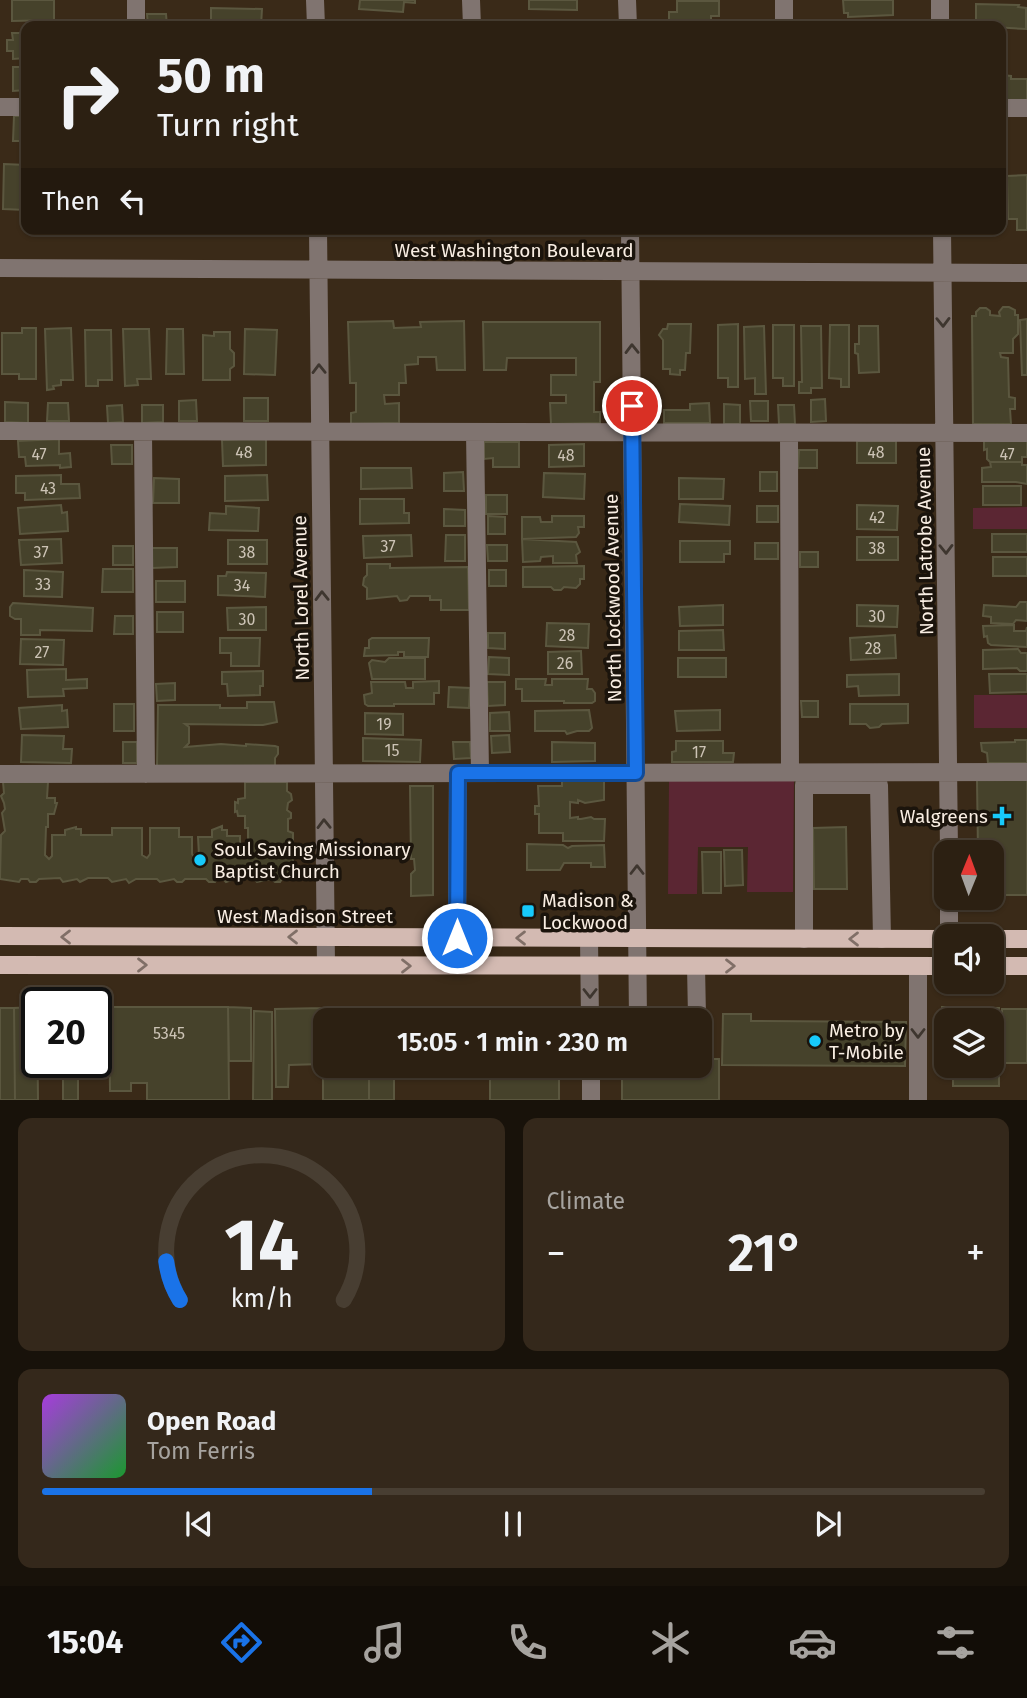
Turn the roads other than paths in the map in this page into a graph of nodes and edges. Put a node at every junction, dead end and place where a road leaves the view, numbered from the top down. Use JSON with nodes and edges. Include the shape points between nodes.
{"nodes":[{"id":1,"x":136,"y":0,"type":"edge"},
{"id":2,"x":315,"y":0,"type":"edge"},
{"id":3,"x":471,"y":0,"type":"edge"},
{"id":4,"x":627,"y":0,"type":"edge"},
{"id":5,"x":783,"y":0,"type":"edge"},
{"id":6,"x":940,"y":0,"type":"edge"},
{"id":7,"x":136,"y":21,"type":"edge"},
{"id":8,"x":316,"y":21,"type":"edge"},
{"id":9,"x":472,"y":21,"type":"edge"},
{"id":10,"x":628,"y":21,"type":"edge"},
{"id":11,"x":784,"y":21,"type":"edge"},
{"id":12,"x":940,"y":21,"type":"edge"},
{"id":13,"x":0,"y":107,"type":"edge"},
{"id":14,"x":21,"y":107,"type":"edge"},
{"id":15,"x":1006,"y":108,"type":"edge"},
{"id":16,"x":1027,"y":108,"type":"edge"},
{"id":17,"x":318,"y":235,"type":"edge"},
{"id":18,"x":630,"y":235,"type":"edge"},
{"id":19,"x":942,"y":235,"type":"edge"},
{"id":20,"x":0,"y":268,"type":"edge"},
{"id":21,"x":318,"y":270,"type":"junction"},
{"id":22,"x":631,"y":271,"type":"junction"},
{"id":23,"x":943,"y":273,"type":"junction"},
{"id":24,"x":1027,"y":273,"type":"edge"},
{"id":25,"x":0,"y":431,"type":"edge"},
{"id":26,"x":143,"y":432,"type":"junction"},
{"id":27,"x":320,"y":432,"type":"junction"},
{"id":28,"x":475,"y":432,"type":"junction"},
{"id":29,"x":632,"y":433,"type":"junction"},
{"id":30,"x":789,"y":433,"type":"junction"},
{"id":31,"x":944,"y":433,"type":"junction"},
{"id":32,"x":1027,"y":433,"type":"edge"},
{"id":33,"x":790,"y":772,"type":"junction"},
{"id":34,"x":948,"y":772,"type":"junction"},
{"id":35,"x":1027,"y":772,"type":"edge"},
{"id":36,"x":458,"y":773,"type":"junction"},
{"id":37,"x":480,"y":773,"type":"junction"},
{"id":38,"x":636,"y":773,"type":"junction"},
{"id":39,"x":0,"y":774,"type":"edge"},
{"id":40,"x":146,"y":774,"type":"junction"},
{"id":41,"x":324,"y":774,"type":"junction"},
{"id":42,"x":949,"y":840,"type":"edge"},
{"id":43,"x":0,"y":936,"type":"edge"},
{"id":44,"x":325,"y":937,"type":"junction"},
{"id":45,"x":457,"y":938,"type":"junction"},
{"id":46,"x":589,"y":938,"type":"junction"},
{"id":47,"x":934,"y":938,"type":"edge"},
{"id":48,"x":638,"y":939,"type":"junction"},
{"id":49,"x":804,"y":939,"type":"junction"},
{"id":50,"x":882,"y":939,"type":"junction"},
{"id":51,"x":1004,"y":939,"type":"edge"},
{"id":52,"x":1027,"y":939,"type":"edge"},
{"id":53,"x":0,"y":965,"type":"edge"},
{"id":54,"x":326,"y":965,"type":"junction"},
{"id":55,"x":590,"y":966,"type":"junction"},
{"id":56,"x":638,"y":966,"type":"junction"},
{"id":57,"x":696,"y":966,"type":"junction"},
{"id":58,"x":918,"y":966,"type":"junction"},
{"id":59,"x":934,"y":966,"type":"edge"},
{"id":60,"x":1004,"y":966,"type":"edge"},
{"id":61,"x":1027,"y":966,"type":"edge"},
{"id":62,"x":590,"y":1008,"type":"edge"},
{"id":63,"x":638,"y":1008,"type":"edge"},
{"id":64,"x":696,"y":1008,"type":"edge"},
{"id":65,"x":590,"y":1078,"type":"edge"},
{"id":66,"x":591,"y":1100,"type":"edge"},
{"id":67,"x":918,"y":1100,"type":"edge"}],
"edges":[{"from":1,"to":7,"type":"street"},
{"from":2,"to":8,"type":"street"},
{"from":3,"to":9,"type":"street"},
{"from":4,"to":10,"type":"street"},
{"from":5,"to":11,"type":"street"},
{"from":6,"to":12,"type":"street"},
{"from":13,"to":14,"type":"street"},
{"from":15,"to":16,"type":"street"},
{"from":17,"to":21,"type":"street","name":"North Lorel Avenue"},
{"from":18,"to":22,"type":"street","name":"North Lockwood Avenue"},
{"from":19,"to":23,"type":"street","name":"North Latrobe Avenue"},
{"from":20,"to":21,"type":"street","name":"West Washington Boulevard"},
{"from":21,"to":22,"type":"street","name":"West Washington Boulevard"},
{"from":27,"to":21,"type":"street","name":"North Lorel Avenue","one_way":true},
{"from":22,"to":23,"type":"street","name":"West Washington Boulevard"},
{"from":29,"to":22,"type":"street","name":"North Lockwood Avenue","one_way":true},
{"from":23,"to":24,"type":"street","name":"West Washington Boulevard"},
{"from":23,"to":31,"type":"street","name":"North Latrobe Avenue","one_way":true},
{"from":25,"to":26,"type":"street"},
{"from":26,"to":27,"type":"street"},
{"from":26,"to":40,"type":"street"},
{"from":27,"to":28,"type":"street"},
{"from":41,"to":27,"type":"street","name":"North Lorel Avenue","one_way":true},
{"from":28,"to":29,"type":"street"},
{"from":28,"to":37,"type":"street"},
{"from":29,"to":30,"type":"street"},
{"from":29,"to":38,"type":"street","name":"North Lockwood Avenue"},
{"from":30,"to":31,"type":"street"},
{"from":30,"to":33,"type":"street"},
{"from":31,"to":32,"type":"street"},
{"from":31,"to":34,"type":"street","name":"North Latrobe Avenue","one_way":true},
{"from":33,"to":34,"type":"street"},
{"from":33,"to":38,"type":"street"},
{"from":34,"to":35,"type":"street"},
{"from":34,"to":42,"type":"street","name":"North Latrobe Avenue"},
{"from":36,"to":37,"type":"street"},
{"from":36,"to":41,"type":"street"},
{"from":36,"to":45,"type":"street"},
{"from":37,"to":38,"type":"street"},
{"from":48,"to":38,"type":"street","name":"North Lockwood Avenue","one_way":true},
{"from":39,"to":40,"type":"street"},
{"from":40,"to":41,"type":"street"},
{"from":44,"to":41,"type":"street","name":"North Lorel Avenue","one_way":true},
{"from":44,"to":43,"type":"main road","name":"West Madison Street","one_way":true},
{"from":44,"to":45,"type":"main road","name":"West Madison Street"},
{"from":44,"to":54,"type":"street","name":"North Lorel Avenue"},
{"from":46,"to":45,"type":"main road","name":"West Madison Street","one_way":true},
{"from":46,"to":48,"type":"main road","name":"West Madison Street"},
{"from":46,"to":55,"type":"street"},
{"from":47,"to":50,"type":"main road","name":"West Madison Street"},
{"from":48,"to":49,"type":"main road","name":"West Madison Street"},
{"from":48,"to":56,"type":"street","name":"North Lockwood Avenue"},
{"from":50,"to":49,"type":"main road","name":"West Madison Street","one_way":true},
{"from":49,"to":50,"type":"street","via":[[804,785],[879,785]]},
{"from":51,"to":52,"type":"main road"},
{"from":53,"to":54,"type":"main road","one_way":true},
{"from":54,"to":55,"type":"main road","one_way":true},
{"from":55,"to":56,"type":"main road"},
{"from":55,"to":62,"type":"street","one_way":true},
{"from":56,"to":57,"type":"main road"},
{"from":56,"to":63,"type":"street","name":"North Lockwood Avenue"},
{"from":57,"to":58,"type":"main road","one_way":true},
{"from":57,"to":64,"type":"street"},
{"from":58,"to":59,"type":"main road"},
{"from":58,"to":67,"type":"street","one_way":true},
{"from":60,"to":61,"type":"main road"},
{"from":65,"to":66,"type":"street"}]}
